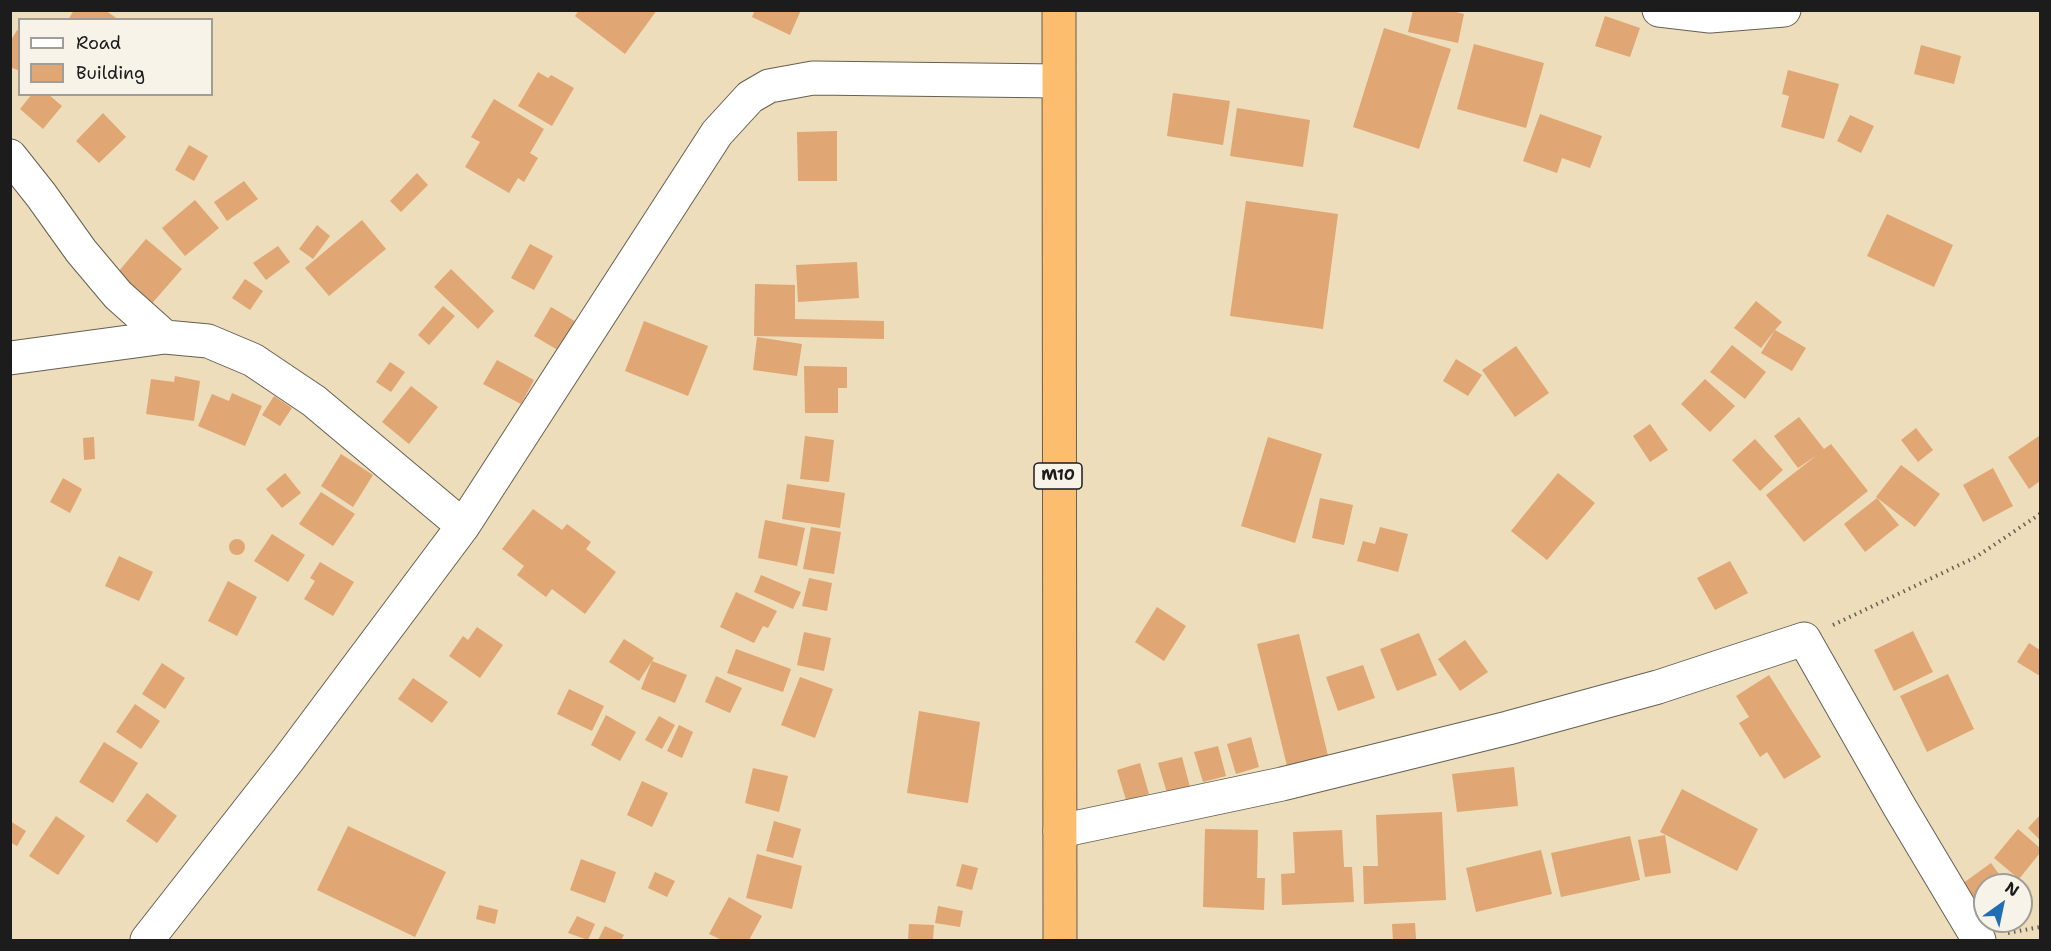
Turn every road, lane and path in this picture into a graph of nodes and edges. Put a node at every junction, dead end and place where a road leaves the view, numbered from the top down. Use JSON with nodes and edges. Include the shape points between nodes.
{"nodes":[{"id":1,"x":1059,"y":10,"type":"edge"},
{"id":2,"x":1659,"y":10,"type":"edge"},
{"id":3,"x":1784,"y":10,"type":"edge"},
{"id":4,"x":1058,"y":81,"type":"junction"},
{"id":5,"x":10,"y":156,"type":"edge"},
{"id":6,"x":165,"y":337,"type":"junction"},
{"id":7,"x":10,"y":358,"type":"edge"},
{"id":8,"x":2040,"y":516,"type":"edge"},
{"id":9,"x":463,"y":526,"type":"junction"},
{"id":10,"x":1804,"y":639,"type":"junction"},
{"id":11,"x":1060,"y":831,"type":"junction"},
{"id":12,"x":147,"y":940,"type":"edge"},
{"id":13,"x":1060,"y":940,"type":"edge"},
{"id":14,"x":1979,"y":940,"type":"edge"}],
"edges":[{"from":1,"to":4,"type":"highway","number":"M10"},
{"from":2,"to":3,"type":"street","via":[[1710,16]]},
{"from":4,"to":9,"type":"street","via":[[813,78],[770,86],[750,97],[717,133]]},
{"from":4,"to":11,"type":"highway","number":"M10"},
{"from":5,"to":6,"type":"street","via":[[118,295]]},
{"from":6,"to":7,"type":"street"},
{"from":6,"to":9,"type":"street","via":[[208,341],[253,360],[314,400]]},
{"from":8,"to":10,"type":"path","via":[[1976,557]]},
{"from":9,"to":12,"type":"street"},
{"from":10,"to":11,"type":"street","via":[[1658,687],[1508,728],[1282,784]]},
{"from":10,"to":14,"type":"street"},
{"from":11,"to":13,"type":"highway","number":"M10"}]}
